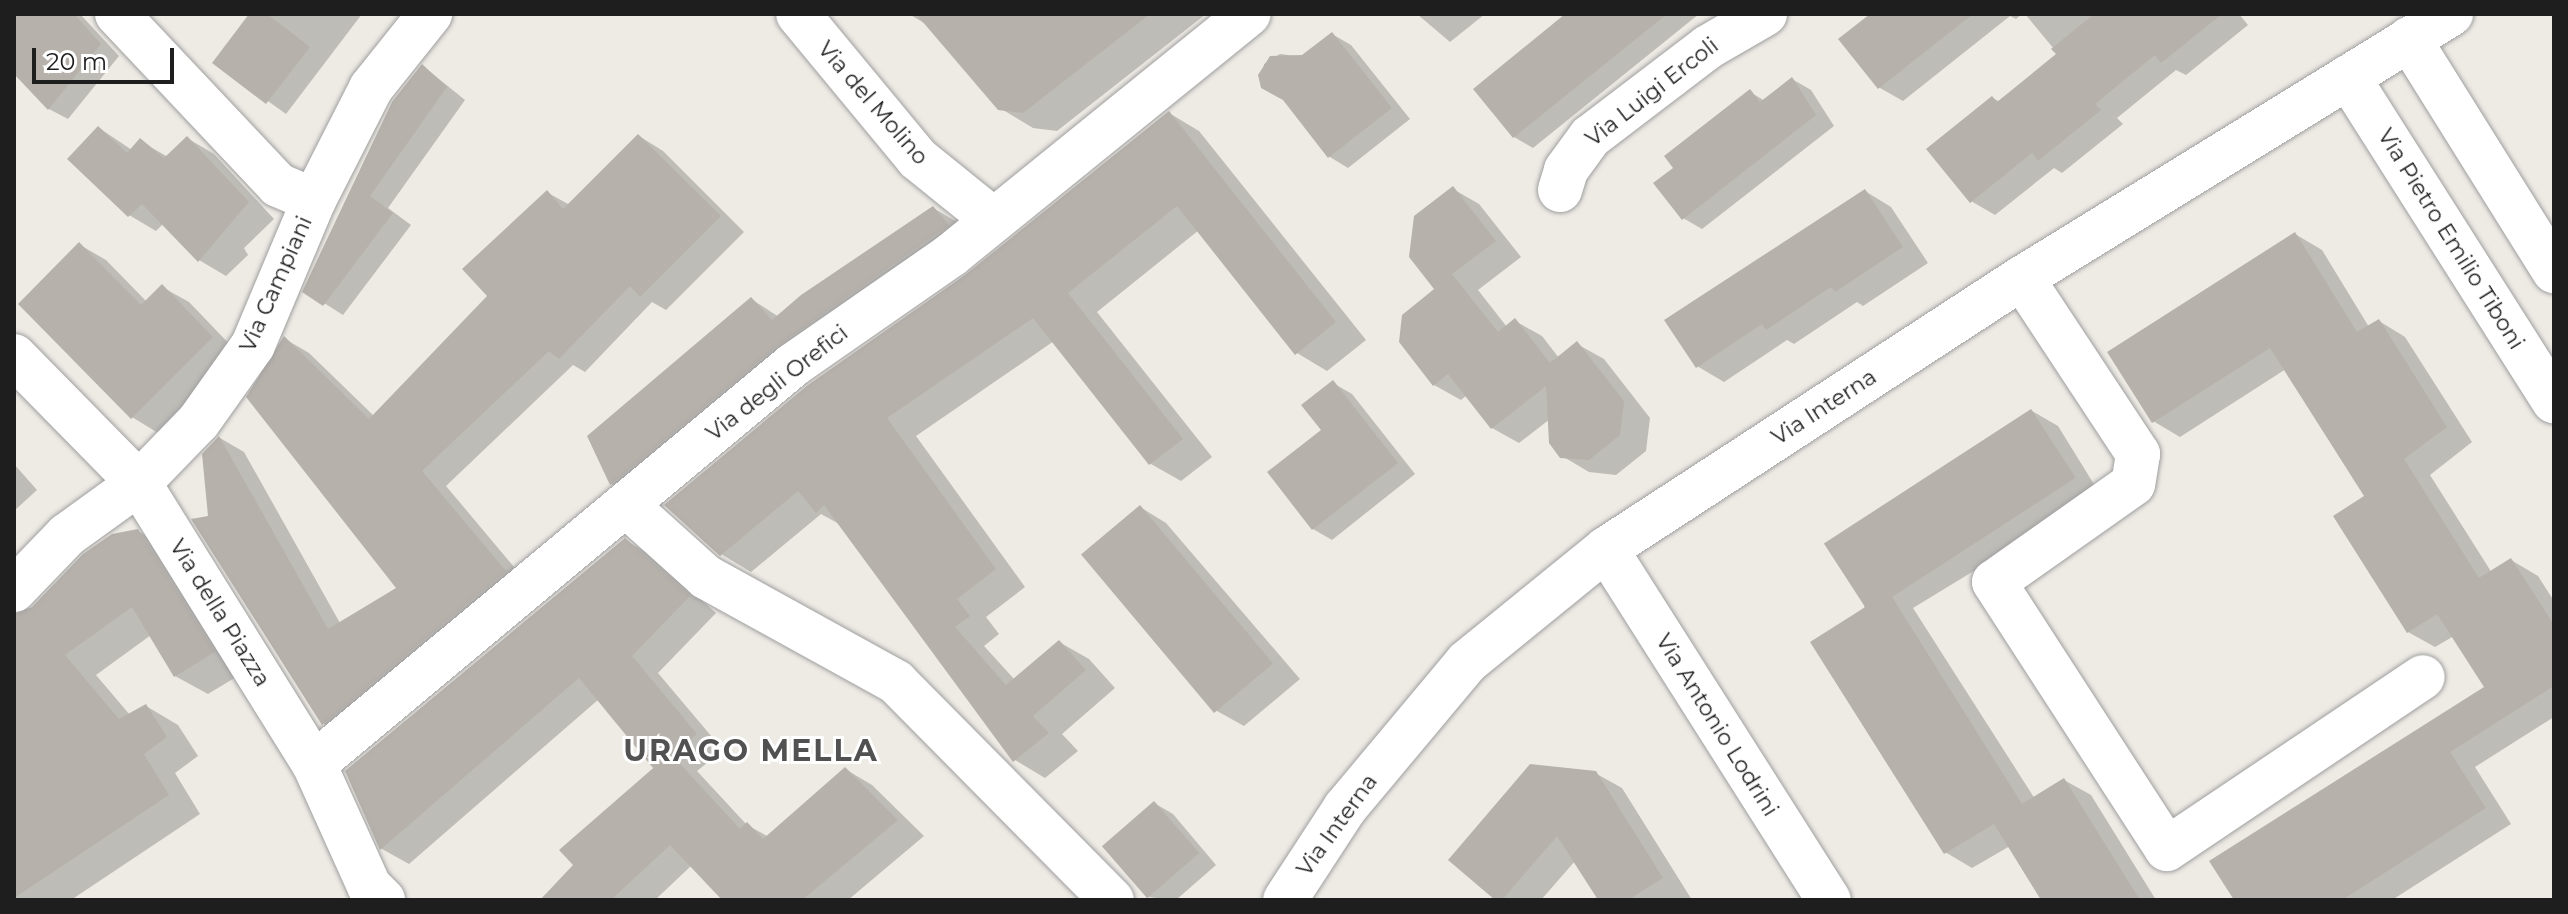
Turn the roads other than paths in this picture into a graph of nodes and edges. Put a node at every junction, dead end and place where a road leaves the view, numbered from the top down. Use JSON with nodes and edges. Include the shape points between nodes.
{"nodes":[{"id":1,"x":117,"y":14,"type":"edge"},
{"id":2,"x":430,"y":14,"type":"edge"},
{"id":3,"x":798,"y":14,"type":"edge"},
{"id":4,"x":1249,"y":14,"type":"edge"},
{"id":5,"x":1765,"y":14,"type":"edge"},
{"id":6,"x":2451,"y":14,"type":"edge"},
{"id":7,"x":2379,"y":47,"type":"edge"},
{"id":8,"x":1560,"y":190,"type":"dead end"},
{"id":9,"x":314,"y":200,"type":"junction"},
{"id":10,"x":991,"y":218,"type":"junction"},
{"id":11,"x":2554,"y":271,"type":"edge"},
{"id":12,"x":2022,"y":278,"type":"junction"},
{"id":13,"x":14,"y":356,"type":"edge"},
{"id":14,"x":2554,"y":401,"type":"edge"},
{"id":15,"x":139,"y":483,"type":"junction"},
{"id":16,"x":626,"y":505,"type":"junction"},
{"id":17,"x":1606,"y":549,"type":"junction"},
{"id":18,"x":14,"y":590,"type":"edge"},
{"id":19,"x":2423,"y":677,"type":"dead end"},
{"id":20,"x":314,"y":764,"type":"junction"},
{"id":21,"x":383,"y":900,"type":"edge"},
{"id":22,"x":1112,"y":900,"type":"edge"},
{"id":23,"x":1285,"y":900,"type":"edge"},
{"id":24,"x":1829,"y":900,"type":"edge"}],
"edges":[{"from":1,"to":9,"type":"street","via":[[278,185]]},
{"from":2,"to":9,"type":"street","name":"Via Campiani","via":[[371,88]]},
{"from":3,"to":10,"type":"street","name":"Via del Molino","via":[[918,159]]},
{"from":4,"to":10,"type":"street","name":"Via degli Orefici"},
{"from":5,"to":8,"type":"street","name":"Via Luigi Ercoli","via":[[1708,47],[1590,137],[1566,170]]},
{"from":6,"to":7,"type":"street","name":"Via Interna"},
{"from":7,"to":11,"type":"street"},
{"from":7,"to":12,"type":"street","name":"Via Interna"},
{"from":7,"to":14,"type":"street","name":"Via Pietro Emilio Tiboni"},
{"from":9,"to":15,"type":"street","name":"Via Campiani","via":[[253,345],[199,421]]},
{"from":10,"to":16,"type":"street","name":"Via degli Orefici","via":[[951,255],[793,365]]},
{"from":12,"to":17,"type":"street","name":"Via Interna"},
{"from":12,"to":19,"type":"street","via":[[2138,454],[2133,484],[1994,582],[2167,849]]},
{"from":13,"to":15,"type":"street","name":"Via della Piazza"},
{"from":15,"to":18,"type":"street","name":"Via Campiani","via":[[67,535]]},
{"from":15,"to":20,"type":"street","name":"Via della Piazza"},
{"from":16,"to":20,"type":"street","name":"Via degli Orefici"},
{"from":16,"to":22,"type":"street","via":[[706,577],[896,682]]},
{"from":17,"to":23,"type":"street","name":"Via Interna","via":[[1467,662],[1345,808]]},
{"from":17,"to":24,"type":"street","name":"Via Antonio Lodrini"},
{"from":20,"to":21,"type":"street","name":"Via della Piazza","via":[[369,886]]}]}
